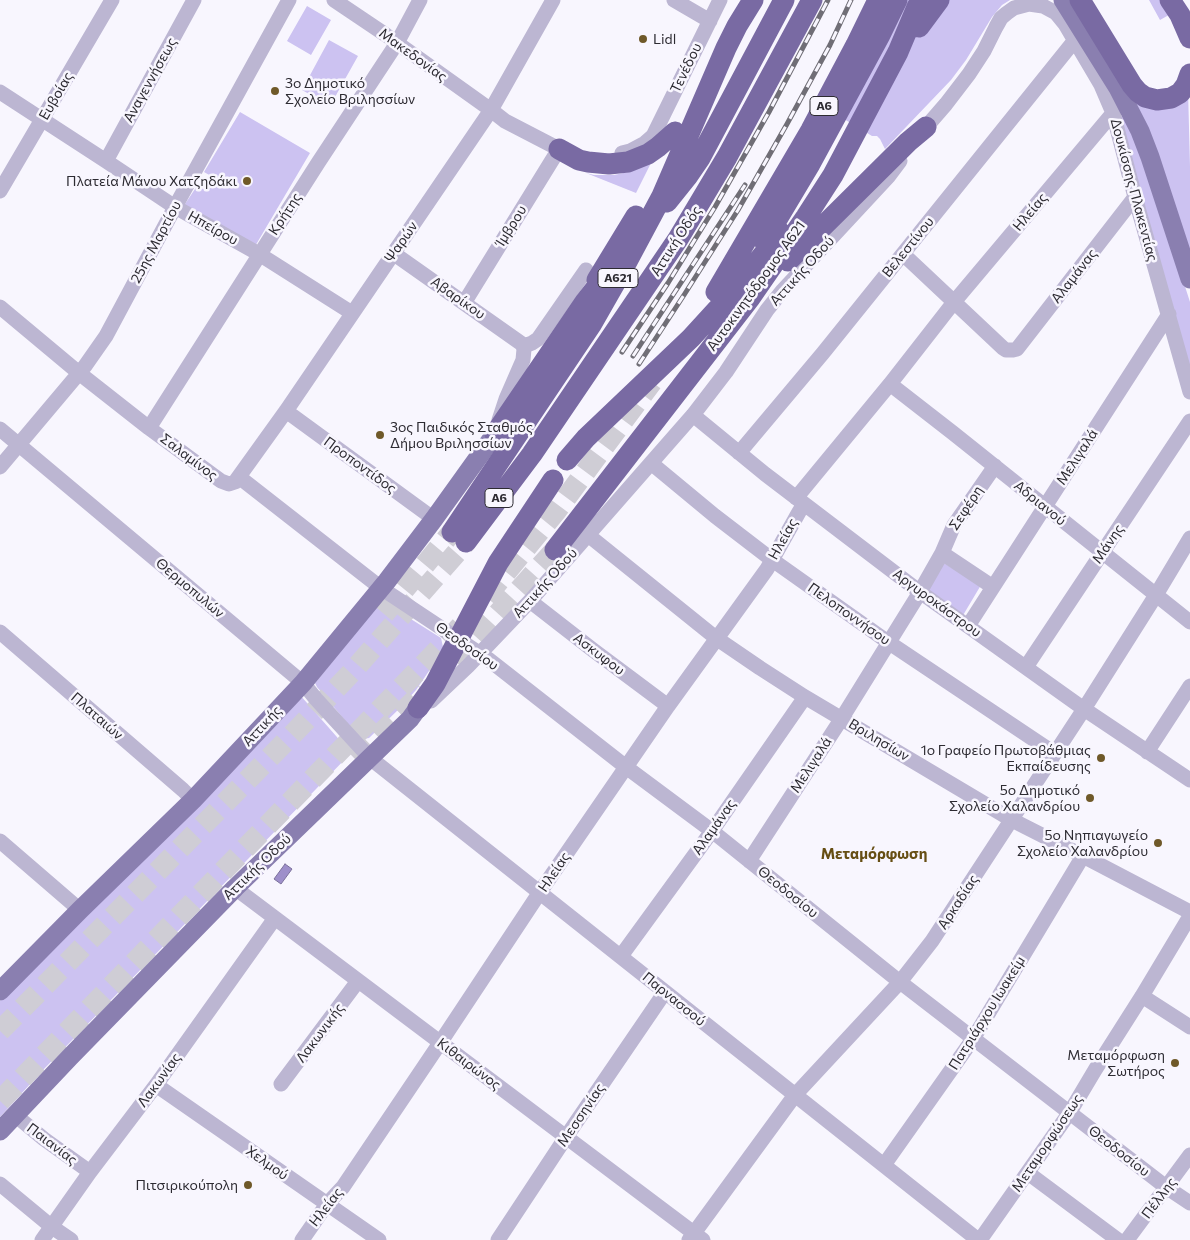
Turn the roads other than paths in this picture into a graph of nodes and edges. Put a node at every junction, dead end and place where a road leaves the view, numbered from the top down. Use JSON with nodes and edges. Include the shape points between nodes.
{"nodes":[{"id":1,"x":112,"y":0,"type":"edge"},
{"id":2,"x":194,"y":0,"type":"edge"},
{"id":3,"x":289,"y":0,"type":"edge"},
{"id":4,"x":334,"y":0,"type":"edge"},
{"id":5,"x":420,"y":0,"type":"edge"},
{"id":6,"x":554,"y":0,"type":"edge"},
{"id":7,"x":674,"y":0,"type":"edge"},
{"id":8,"x":720,"y":0,"type":"edge"},
{"id":9,"x":771,"y":0,"type":"edge"},
{"id":10,"x":784,"y":0,"type":"edge"},
{"id":11,"x":812,"y":0,"type":"edge"},
{"id":12,"x":878,"y":0,"type":"edge"},
{"id":13,"x":897,"y":0,"type":"edge"},
{"id":14,"x":939,"y":0,"type":"edge"},
{"id":15,"x":1063,"y":0,"type":"edge"},
{"id":16,"x":1080,"y":0,"type":"edge"},
{"id":17,"x":748,"y":2,"type":"edge"},
{"id":18,"x":919,"y":4,"type":"edge"},
{"id":19,"x":1173,"y":4,"type":"edge"},
{"id":20,"x":1043,"y":6,"type":"joint"},
{"id":21,"x":710,"y":21,"type":"junction"},
{"id":22,"x":904,"y":38,"type":"junction"},
{"id":23,"x":1190,"y":38,"type":"edge"},
{"id":24,"x":1075,"y":40,"type":"junction"},
{"id":25,"x":396,"y":43,"type":"junction"},
{"id":26,"x":1190,"y":74,"type":"edge"},
{"id":27,"x":0,"y":92,"type":"edge"},
{"id":28,"x":491,"y":110,"type":"junction"},
{"id":29,"x":1113,"y":113,"type":"junction"},
{"id":30,"x":42,"y":119,"type":"junction"},
{"id":31,"x":926,"y":127,"type":"junction"},
{"id":32,"x":675,"y":132,"type":"junction"},
{"id":33,"x":653,"y":136,"type":"joint"},
{"id":34,"x":559,"y":149,"type":"junction"},
{"id":35,"x":106,"y":161,"type":"junction"},
{"id":36,"x":0,"y":191,"type":"edge"},
{"id":37,"x":1135,"y":197,"type":"junction"},
{"id":38,"x":175,"y":207,"type":"junction"},
{"id":39,"x":393,"y":253,"type":"junction"},
{"id":40,"x":260,"y":254,"type":"junction"},
{"id":41,"x":903,"y":254,"type":"junction"},
{"id":42,"x":596,"y":272,"type":"junction"},
{"id":43,"x":1190,"y":279,"type":"edge"},
{"id":44,"x":644,"y":290,"type":"junction"},
{"id":45,"x":734,"y":294,"type":"junction"},
{"id":46,"x":584,"y":302,"type":"junction"},
{"id":47,"x":954,"y":302,"type":"junction"},
{"id":48,"x":464,"y":303,"type":"junction"},
{"id":49,"x":0,"y":307,"type":"edge"},
{"id":50,"x":352,"y":313,"type":"junction"},
{"id":51,"x":1169,"y":314,"type":"junction"},
{"id":52,"x":522,"y":344,"type":"junction"},
{"id":53,"x":79,"y":373,"type":"junction"},
{"id":54,"x":890,"y":384,"type":"junction"},
{"id":55,"x":1190,"y":392,"type":"edge"},
{"id":56,"x":286,"y":411,"type":"junction"},
{"id":57,"x":693,"y":415,"type":"junction"},
{"id":58,"x":1190,"y":421,"type":"edge"},
{"id":59,"x":149,"y":428,"type":"junction"},
{"id":60,"x":0,"y":429,"type":"edge"},
{"id":61,"x":495,"y":434,"type":"junction"},
{"id":62,"x":18,"y":445,"type":"junction"},
{"id":63,"x":739,"y":453,"type":"junction"},
{"id":64,"x":567,"y":460,"type":"dead end"},
{"id":65,"x":651,"y":463,"type":"junction"},
{"id":66,"x":995,"y":466,"type":"junction"},
{"id":67,"x":0,"y":468,"type":"edge"},
{"id":68,"x":232,"y":480,"type":"junction"},
{"id":69,"x":553,"y":480,"type":"dead end"},
{"id":70,"x":800,"y":501,"type":"junction"},
{"id":71,"x":1045,"y":506,"type":"junction"},
{"id":72,"x":434,"y":519,"type":"junction"},
{"id":73,"x":588,"y":535,"type":"junction"},
{"id":74,"x":459,"y":537,"type":"joint"},
{"id":75,"x":1190,"y":538,"type":"edge"},
{"id":76,"x":555,"y":550,"type":"tunnel mouth"},
{"id":77,"x":1103,"y":552,"type":"junction"},
{"id":78,"x":942,"y":553,"type":"junction"},
{"id":79,"x":771,"y":559,"type":"junction"},
{"id":80,"x":993,"y":587,"type":"junction"},
{"id":81,"x":381,"y":588,"type":"junction"},
{"id":82,"x":920,"y":592,"type":"junction"},
{"id":83,"x":1156,"y":595,"type":"junction"},
{"id":84,"x":530,"y":601,"type":"junction"},
{"id":85,"x":1190,"y":622,"type":"edge"},
{"id":86,"x":968,"y":626,"type":"junction"},
{"id":87,"x":0,"y":632,"type":"edge"},
{"id":88,"x":716,"y":638,"type":"junction"},
{"id":89,"x":459,"y":639,"type":"junction"},
{"id":90,"x":888,"y":642,"type":"junction"},
{"id":91,"x":480,"y":653,"type":"junction"},
{"id":92,"x":1026,"y":667,"type":"junction"},
{"id":93,"x":303,"y":683,"type":"junction"},
{"id":94,"x":1190,"y":686,"type":"edge"},
{"id":95,"x":805,"y":697,"type":"junction"},
{"id":96,"x":668,"y":706,"type":"junction"},
{"id":97,"x":418,"y":708,"type":"junction"},
{"id":98,"x":1084,"y":709,"type":"junction"},
{"id":99,"x":842,"y":718,"type":"junction"},
{"id":100,"x":1147,"y":752,"type":"junction"},
{"id":101,"x":1054,"y":753,"type":"junction"},
{"id":102,"x":370,"y":758,"type":"junction"},
{"id":103,"x":626,"y":767,"type":"junction"},
{"id":104,"x":1190,"y":780,"type":"edge"},
{"id":105,"x":193,"y":800,"type":"junction"},
{"id":106,"x":1012,"y":820,"type":"junction"},
{"id":107,"x":712,"y":831,"type":"junction"},
{"id":108,"x":0,"y":841,"type":"edge"},
{"id":109,"x":1083,"y":856,"type":"junction"},
{"id":110,"x":749,"y":861,"type":"junction"},
{"id":111,"x":234,"y":888,"type":"junction"},
{"id":112,"x":540,"y":892,"type":"junction"},
{"id":113,"x":80,"y":910,"type":"junction"},
{"id":114,"x":1190,"y":912,"type":"edge"},
{"id":115,"x":1190,"y":916,"type":"edge"},
{"id":116,"x":275,"y":918,"type":"junction"},
{"id":117,"x":621,"y":956,"type":"junction"},
{"id":118,"x":358,"y":981,"type":"junction"},
{"id":119,"x":900,"y":982,"type":"junction"},
{"id":120,"x":0,"y":992,"type":"edge"},
{"id":121,"x":666,"y":992,"type":"junction"},
{"id":122,"x":1142,"y":996,"type":"junction"},
{"id":123,"x":1190,"y":1027,"type":"edge"},
{"id":124,"x":974,"y":1039,"type":"junction"},
{"id":125,"x":440,"y":1043,"type":"junction"},
{"id":126,"x":281,"y":1084,"type":"dead end"},
{"id":127,"x":156,"y":1085,"type":"junction"},
{"id":128,"x":795,"y":1095,"type":"junction"},
{"id":129,"x":1070,"y":1112,"type":"junction"},
{"id":130,"x":15,"y":1115,"type":"junction"},
{"id":131,"x":0,"y":1131,"type":"edge"},
{"id":132,"x":566,"y":1137,"type":"junction"},
{"id":133,"x":1190,"y":1155,"type":"edge"},
{"id":134,"x":884,"y":1166,"type":"junction"},
{"id":135,"x":90,"y":1172,"type":"junction"},
{"id":136,"x":1028,"y":1173,"type":"junction"},
{"id":137,"x":0,"y":1184,"type":"edge"},
{"id":138,"x":1166,"y":1187,"type":"junction"},
{"id":139,"x":1190,"y":1203,"type":"edge"},
{"id":140,"x":327,"y":1204,"type":"junction"},
{"id":141,"x":52,"y":1228,"type":"junction"},
{"id":142,"x":695,"y":1238,"type":"edge"},
{"id":143,"x":42,"y":1240,"type":"edge"},
{"id":144,"x":71,"y":1240,"type":"edge"},
{"id":145,"x":302,"y":1240,"type":"edge"},
{"id":146,"x":379,"y":1240,"type":"edge"},
{"id":147,"x":498,"y":1240,"type":"edge"},
{"id":148,"x":979,"y":1240,"type":"edge"},
{"id":149,"x":1118,"y":1240,"type":"edge"},
{"id":150,"x":1127,"y":1240,"type":"edge"}],
"edges":[{"from":1,"to":30,"type":"street","name":"Ευβοίας"},
{"from":2,"to":35,"type":"street","name":"Αναγεννήσεως"},
{"from":3,"to":38,"type":"street","name":"25ης Μαρτίου"},
{"from":4,"to":25,"type":"street","name":"Μακεδονίας"},
{"from":5,"to":25,"type":"street","name":"Κρήτης"},
{"from":6,"to":28,"type":"street","name":"Ψαρών"},
{"from":7,"to":21,"type":"street"},
{"from":8,"to":21,"type":"street","name":"Τενέδου"},
{"from":9,"to":44,"type":"highway","via":[[705,131],[680,206]]},
{"from":10,"to":42,"type":"highway","via":[[688,177]]},
{"from":11,"to":44,"type":"highway","name":"Αττική Οδός","number":"Α6","via":[[727,157]]},
{"from":12,"to":45,"type":"highway","number":"Α6","via":[[811,130]]},
{"from":13,"to":45,"type":"highway","via":[[810,164]]},
{"from":14,"to":22,"type":"highway"},
{"from":15,"to":43,"type":"main road","name":"Δουκίσσης Πλακεντίας","via":[[1118,88],[1140,131]]},
{"from":16,"to":26,"type":"highway","via":[[1132,85],[1145,97],[1157,100],[1171,98],[1180,93]]},
{"from":17,"to":32,"type":"highway","via":[[726,25]]},
{"from":17,"to":74,"type":"highway","number":"Α621","via":[[662,196],[623,269]]},
{"from":18,"to":22,"type":"highway"},
{"from":19,"to":23,"type":"highway"},
{"from":20,"to":24,"type":"street","name":"Δουκίσσης Πλακεντίας","via":[[1060,18]]},
{"from":20,"to":31,"type":"street","name":"Αττικής Οδού","via":[[1028,4],[1014,8],[1002,18],[969,74]]},
{"from":21,"to":33,"type":"street","name":"Τενέδου"},
{"from":22,"to":45,"type":"highway","via":[[823,168]]},
{"from":24,"to":29,"type":"street","name":"Δουκίσσης Πλακεντίας","via":[[1101,84]]},
{"from":24,"to":41,"type":"street","name":"Βελεστίνου"},
{"from":25,"to":28,"type":"street","name":"Μακεδονίας"},
{"from":25,"to":40,"type":"street","name":"Κρήτης"},
{"from":27,"to":30,"type":"street","name":"Ηπείρου"},
{"from":28,"to":33,"type":"street","name":"Μακεδονίας","via":[[506,114],[587,155],[607,156],[630,151]]},
{"from":28,"to":34,"type":"street","name":"Μακεδονίας","via":[[505,121]]},
{"from":28,"to":39,"type":"street","name":"Ψαρών"},
{"from":29,"to":37,"type":"street","name":"Δουκίσσης Πλακεντίας"},
{"from":29,"to":47,"type":"street","name":"Ηλείας"},
{"from":30,"to":35,"type":"street","name":"Ηπείρου"},
{"from":30,"to":36,"type":"street","name":"Ευβοίας"},
{"from":31,"to":45,"type":"highway"},
{"from":31,"to":57,"type":"street","name":"Αττικής Οδού","via":[[888,177],[783,290]]},
{"from":32,"to":34,"type":"highway","via":[[648,154],[628,162],[588,162]]},
{"from":32,"to":46,"type":"highway","via":[[636,217]]},
{"from":34,"to":48,"type":"street","name":"Ίμβρου"},
{"from":35,"to":38,"type":"street","name":"Ηπείρου"},
{"from":37,"to":47,"type":"street","name":"Αλαμάνας","via":[[1017,349],[1003,348]]},
{"from":37,"to":51,"type":"street","name":"Δουκίσσης Πλακεντίας"},
{"from":38,"to":40,"type":"street","name":"Ηπείρου"},
{"from":38,"to":53,"type":"street","name":"25ης Μαρτίου","via":[[106,336]]},
{"from":39,"to":48,"type":"street","name":"Αβαρίκου"},
{"from":39,"to":50,"type":"street","name":"Ψαρών"},
{"from":40,"to":50,"type":"street","name":"Ηπείρου"},
{"from":40,"to":59,"type":"street","name":"Κρήτης"},
{"from":41,"to":47,"type":"street"},
{"from":41,"to":63,"type":"street","name":"Βελεστίνου"},
{"from":42,"to":46,"type":"highway"},
{"from":42,"to":52,"type":"street","via":[[538,339]]},
{"from":44,"to":74,"type":"highway","name":"Αττική Οδός","number":"Α6","via":[[532,454]]},
{"from":45,"to":64,"type":"highway"},
{"from":45,"to":76,"type":"highway","name":"Αυτοκινητόδρομος Α621"},
{"from":46,"to":61,"type":"highway"},
{"from":47,"to":54,"type":"street","name":"Ηλείας"},
{"from":48,"to":52,"type":"street","name":"Αβαρίκου"},
{"from":49,"to":53,"type":"street","name":"Σαλαμίνος"},
{"from":50,"to":56,"type":"street","name":"Ψαρών"},
{"from":51,"to":55,"type":"street","name":"Δουκίσσης Πλακεντίας"},
{"from":51,"to":71,"type":"street","name":"Μελιγαλά"},
{"from":52,"to":61,"type":"street","via":[[523,360]]},
{"from":53,"to":59,"type":"street","name":"Σαλαμίνος"},
{"from":53,"to":62,"type":"street","name":"25ης Μαρτίου"},
{"from":54,"to":66,"type":"street","name":"Αδριανού"},
{"from":54,"to":70,"type":"street","name":"Ηλείας"},
{"from":56,"to":68,"type":"street","name":"Ψαρών"},
{"from":56,"to":72,"type":"street","name":"Προποντίδος"},
{"from":57,"to":63,"type":"street","name":"Αργυροκάστρου"},
{"from":57,"to":65,"type":"street","name":"Αττικής Οδού"},
{"from":58,"to":77,"type":"street","name":"Μάνης"},
{"from":59,"to":68,"type":"street","name":"Σαλαμίνος"},
{"from":60,"to":62,"type":"street","name":"Θερμοπυλών"},
{"from":61,"to":72,"type":"main road","name":"Αττικής"},
{"from":62,"to":67,"type":"street","name":"25ης Μαρτίου"},
{"from":62,"to":93,"type":"street","name":"Θερμοπυλών"},
{"from":63,"to":70,"type":"street","name":"Αργυροκάστρου"},
{"from":65,"to":73,"type":"street","name":"Αττικής Οδού"},
{"from":65,"to":79,"type":"street","name":"Πελοποννήσου"},
{"from":66,"to":71,"type":"street","name":"Αδριανού"},
{"from":66,"to":78,"type":"street","name":"Σεφέρη","via":[[954,525]]},
{"from":68,"to":81,"type":"street","name":"Σαλαμίνος"},
{"from":69,"to":89,"type":"highway","via":[[498,563]]},
{"from":70,"to":79,"type":"street","name":"Ηλείας","via":[[799,512]]},
{"from":70,"to":82,"type":"street","name":"Αργυροκάστρου"},
{"from":71,"to":77,"type":"street","name":"Αδριανού"},
{"from":71,"to":80,"type":"street","name":"Μελιγαλά"},
{"from":72,"to":81,"type":"main road","name":"Αττικής"},
{"from":73,"to":84,"type":"street","name":"Αττικής Οδού"},
{"from":73,"to":88,"type":"street","name":"Βριλησίων"},
{"from":75,"to":83,"type":"street","name":"Αρκαδίας"},
{"from":77,"to":83,"type":"street","name":"Αδριανού"},
{"from":77,"to":92,"type":"street","name":"Μάνης"},
{"from":78,"to":80,"type":"street"},
{"from":78,"to":82,"type":"street","name":"Σεφέρη"},
{"from":79,"to":88,"type":"street","name":"Ηλείας"},
{"from":79,"to":90,"type":"street","name":"Πελοποννήσου"},
{"from":80,"to":86,"type":"street","name":"Μελιγαλά"},
{"from":81,"to":89,"type":"street","name":"Θεοδοσίου"},
{"from":81,"to":93,"type":"main road","name":"Αττικής"},
{"from":82,"to":86,"type":"street","name":"Αργυροκάστρου"},
{"from":82,"to":90,"type":"street","name":"Μελιγαλά"},
{"from":83,"to":85,"type":"street","name":"Αδριανού"},
{"from":83,"to":98,"type":"street","name":"Αρκαδίας"},
{"from":84,"to":91,"type":"street","name":"Αττικής Οδού"},
{"from":84,"to":96,"type":"street","name":"Ασκυφου"},
{"from":86,"to":92,"type":"street","name":"Αργυροκάστρου"},
{"from":87,"to":105,"type":"street","name":"Πλαταιών"},
{"from":88,"to":95,"type":"street","name":"Βριλησίων"},
{"from":88,"to":96,"type":"street","name":"Ηλείας"},
{"from":89,"to":91,"type":"street","name":"Θεοδοσίου"},
{"from":89,"to":97,"type":"highway"},
{"from":90,"to":99,"type":"street","name":"Μελιγαλά"},
{"from":90,"to":101,"type":"street","name":"Πελοποννήσου"},
{"from":91,"to":97,"type":"street","name":"Αττικής Οδού","via":[[427,705]]},
{"from":91,"to":103,"type":"street","name":"Θεοδοσίου"},
{"from":92,"to":98,"type":"street","name":"Αργυροκάστρου"},
{"from":93,"to":102,"type":"street","name":"Θερμοπυλών"},
{"from":93,"to":105,"type":"main road","name":"Αττικής"},
{"from":94,"to":100,"type":"street"},
{"from":95,"to":99,"type":"street","name":"Βριλησίων"},
{"from":95,"to":107,"type":"street","name":"Αλαμάνας"},
{"from":96,"to":103,"type":"street","name":"Ηλείας"},
{"from":97,"to":102,"type":"main road","name":"Αττικής Οδού"},
{"from":98,"to":100,"type":"street","name":"Αργυροκάστρου"},
{"from":98,"to":101,"type":"street","name":"Αρκαδίας"},
{"from":99,"to":106,"type":"street","name":"Βριλησίων"},
{"from":99,"to":110,"type":"street","name":"Μελιγαλά"},
{"from":100,"to":104,"type":"street","name":"Αργυροκάστρου"},
{"from":101,"to":106,"type":"street","name":"Αρκαδίας"},
{"from":102,"to":111,"type":"main road","name":"Αττικής Οδού"},
{"from":102,"to":112,"type":"street","name":"Παρνασσού"},
{"from":103,"to":107,"type":"street","name":"Θεοδοσίου"},
{"from":103,"to":112,"type":"street","name":"Ηλείας"},
{"from":105,"to":113,"type":"main road","name":"Αττικής"},
{"from":106,"to":109,"type":"street","name":"Βριλησίων"},
{"from":106,"to":119,"type":"street","name":"Αρκαδίας","via":[[932,941]]},
{"from":107,"to":110,"type":"street","name":"Θεοδοσίου"},
{"from":107,"to":117,"type":"street","name":"Αλαμάνας"},
{"from":108,"to":113,"type":"street"},
{"from":109,"to":114,"type":"street","name":"Βριλησίων"},
{"from":109,"to":124,"type":"street","name":"Πατριάρχου Ιωακείμ"},
{"from":110,"to":119,"type":"street","name":"Θεοδοσίου"},
{"from":111,"to":116,"type":"street","name":"Κιθαιρώνος"},
{"from":111,"to":130,"type":"main road","name":"Αττικής Οδού"},
{"from":112,"to":117,"type":"street","name":"Παρνασσού"},
{"from":112,"to":125,"type":"street","name":"Ηλείας"},
{"from":113,"to":120,"type":"main road","name":"Αττικής"},
{"from":115,"to":122,"type":"street","name":"Μεταμορφώσεως"},
{"from":116,"to":118,"type":"street","name":"Κιθαιρώνος"},
{"from":116,"to":127,"type":"street","name":"Λακωνίας"},
{"from":117,"to":121,"type":"street","name":"Παρνασσού"},
{"from":118,"to":125,"type":"street","name":"Κιθαιρώνος"},
{"from":118,"to":126,"type":"street","name":"Λακωνικής"},
{"from":119,"to":124,"type":"street","name":"Θεοδοσίου"},
{"from":119,"to":128,"type":"street","name":"Αρκαδίας"},
{"from":121,"to":128,"type":"street","name":"Παρνασσού"},
{"from":121,"to":132,"type":"street","name":"Μεσσηνίας"},
{"from":122,"to":123,"type":"street"},
{"from":122,"to":129,"type":"street","name":"Μεταμορφώσεως"},
{"from":124,"to":129,"type":"street","name":"Θεοδοσίου"},
{"from":124,"to":134,"type":"street","name":"Πατριάρχου Ιωακείμ"},
{"from":125,"to":132,"type":"street","name":"Κιθαιρώνος"},
{"from":125,"to":140,"type":"street","name":"Ηλείας","via":[[343,1187]]},
{"from":127,"to":135,"type":"street","name":"Λακωνίας"},
{"from":127,"to":140,"type":"street","name":"Χελμού"},
{"from":128,"to":134,"type":"street","name":"Παρνασσού"},
{"from":128,"to":142,"type":"street","name":"Αρκαδίας"},
{"from":129,"to":136,"type":"street","name":"Μεταμορφώσεως"},
{"from":129,"to":138,"type":"street","name":"Θεοδοσίου"},
{"from":130,"to":131,"type":"main road","name":"Αττικής Οδού"},
{"from":130,"to":135,"type":"street","name":"Παιανίας"},
{"from":132,"to":142,"type":"street","name":"Κιθαιρώνος"},
{"from":132,"to":147,"type":"street","name":"Μεσσηνίας"},
{"from":133,"to":138,"type":"street","name":"Πέλλης"},
{"from":134,"to":148,"type":"street","name":"Παρνασσού"},
{"from":135,"to":141,"type":"street","name":"Λακωνίας"},
{"from":136,"to":148,"type":"street","name":"Μεταμορφώσεως"},
{"from":136,"to":149,"type":"street"},
{"from":137,"to":141,"type":"street"},
{"from":138,"to":139,"type":"street","name":"Θεοδοσίου"},
{"from":138,"to":150,"type":"street","name":"Πέλλης"},
{"from":140,"to":145,"type":"street","name":"Ηλείας"},
{"from":140,"to":146,"type":"street","name":"Χελμού"},
{"from":141,"to":143,"type":"street","name":"Λακωνίας"},
{"from":141,"to":144,"type":"street"}]}
